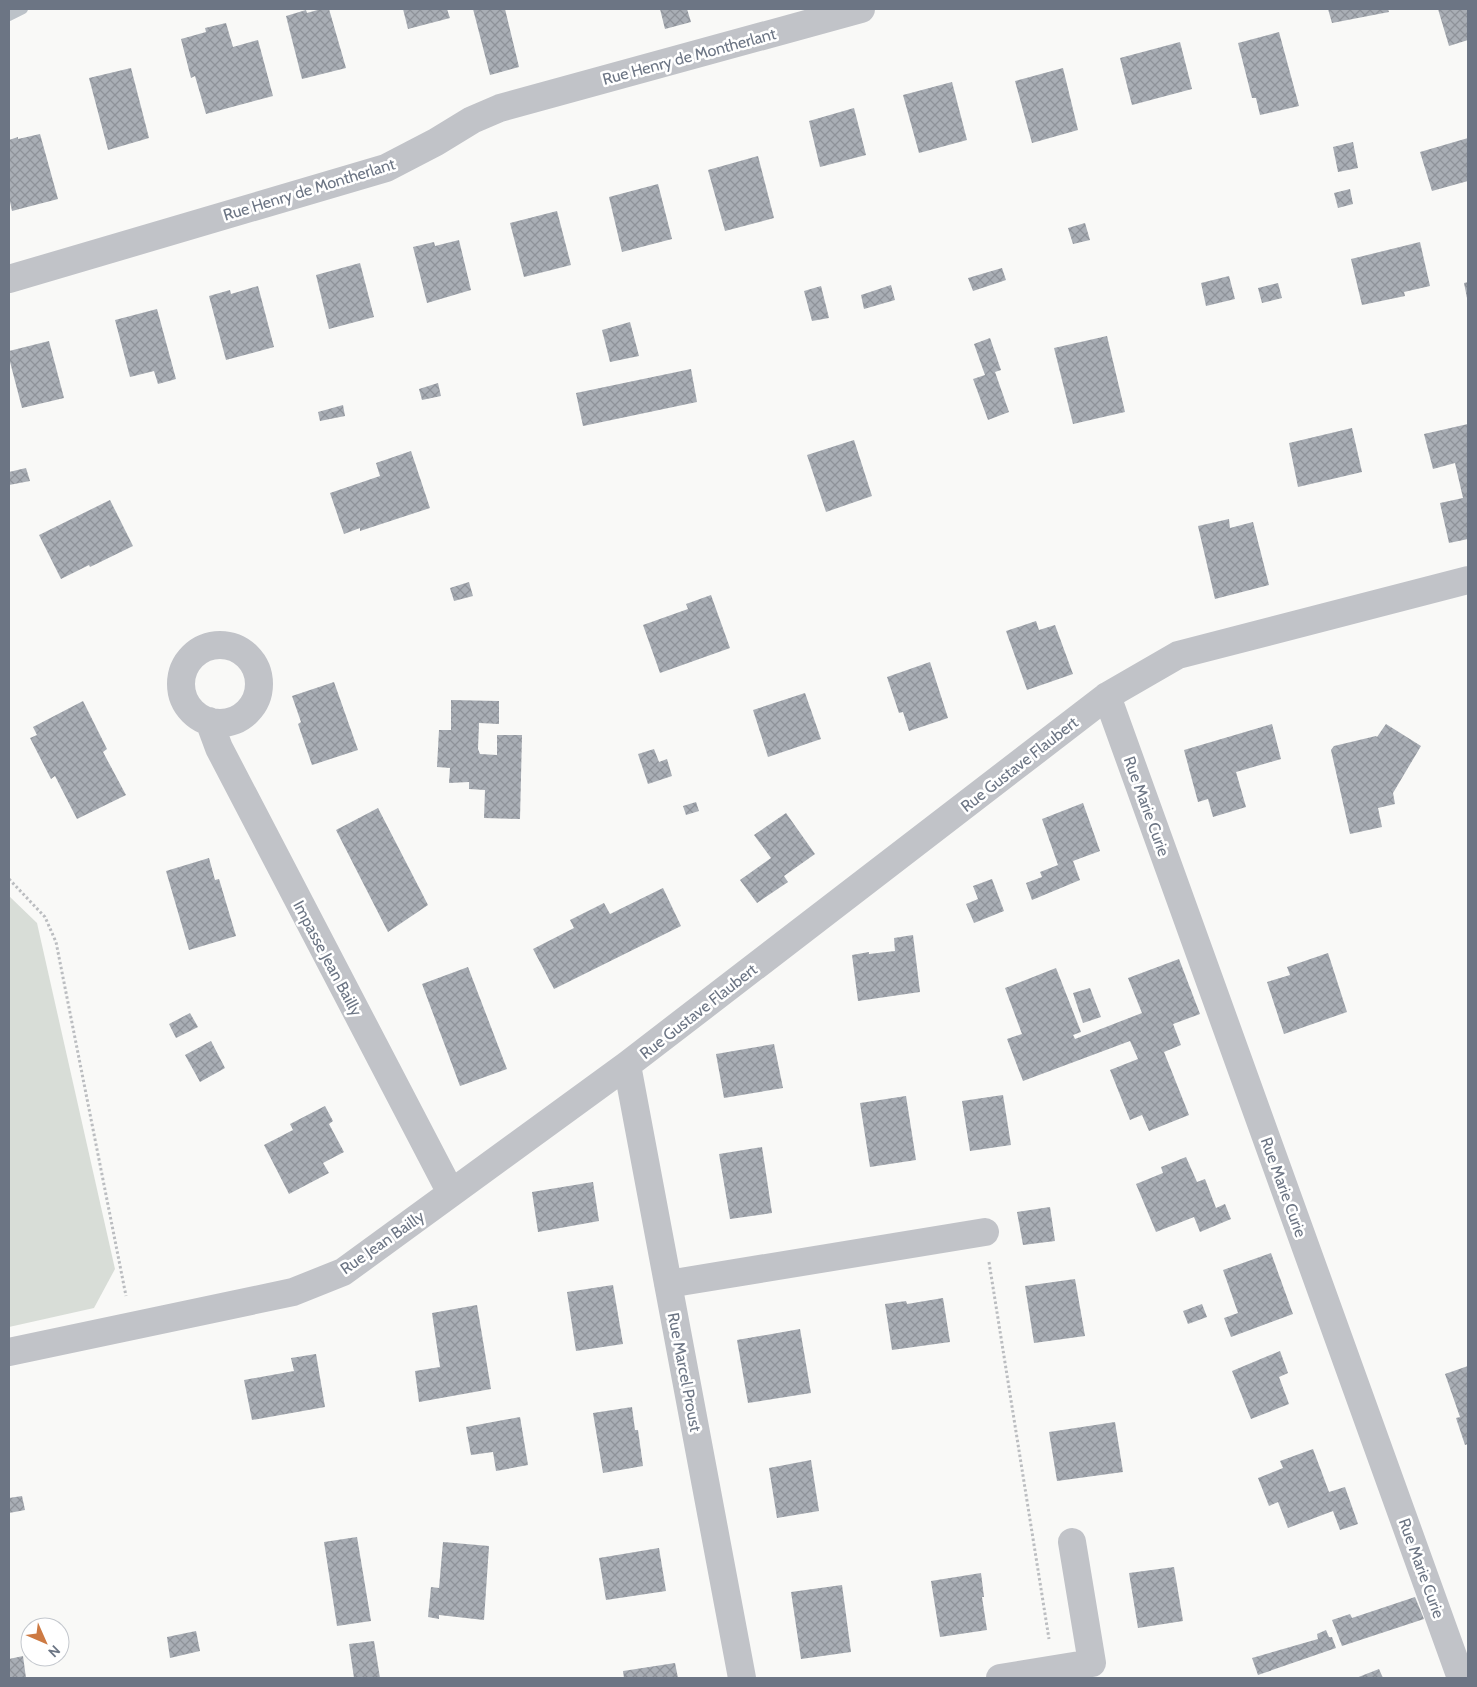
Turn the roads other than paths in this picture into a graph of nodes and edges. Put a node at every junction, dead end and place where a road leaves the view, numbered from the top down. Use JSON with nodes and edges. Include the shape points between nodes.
{"nodes":[{"id":1,"x":861,"y":9,"type":"edge"},
{"id":2,"x":9,"y":279,"type":"edge"},
{"id":3,"x":1468,"y":580,"type":"edge"},
{"id":4,"x":1107,"y":696,"type":"junction"},
{"id":5,"x":209,"y":722,"type":"dead end"},
{"id":6,"x":628,"y":1065,"type":"junction"},
{"id":7,"x":451,"y":1192,"type":"junction"},
{"id":8,"x":985,"y":1232,"type":"road end"},
{"id":9,"x":668,"y":1284,"type":"junction"},
{"id":10,"x":9,"y":1352,"type":"edge"},
{"id":11,"x":1072,"y":1542,"type":"dead end"},
{"id":12,"x":742,"y":1678,"type":"edge"},
{"id":13,"x":1000,"y":1678,"type":"edge"},
{"id":14,"x":1461,"y":1678,"type":"edge"}],
"edges":[{"from":1,"to":2,"type":"street","name":"Rue Henry de Montherlant","via":[[500,108],[386,168]]},
{"from":3,"to":4,"type":"street","name":"Rue Gustave Flaubert","via":[[1178,655]]},
{"from":4,"to":6,"type":"street","name":"Rue Gustave Flaubert"},
{"from":4,"to":14,"type":"street","name":"Rue Marie Curie"},
{"from":5,"to":7,"type":"street","name":"Impasse Jean Bailly","via":[[219,748]]},
{"from":6,"to":7,"type":"street","name":"Rue Jean Bailly"},
{"from":6,"to":9,"type":"street","name":"Rue Marcel Proust"},
{"from":7,"to":10,"type":"street","name":"Rue Jean Bailly","via":[[343,1272],[293,1292]]},
{"from":8,"to":9,"type":"street"},
{"from":9,"to":12,"type":"street","name":"Rue Marcel Proust"},
{"from":11,"to":13,"type":"street","via":[[1092,1662]]}]}
